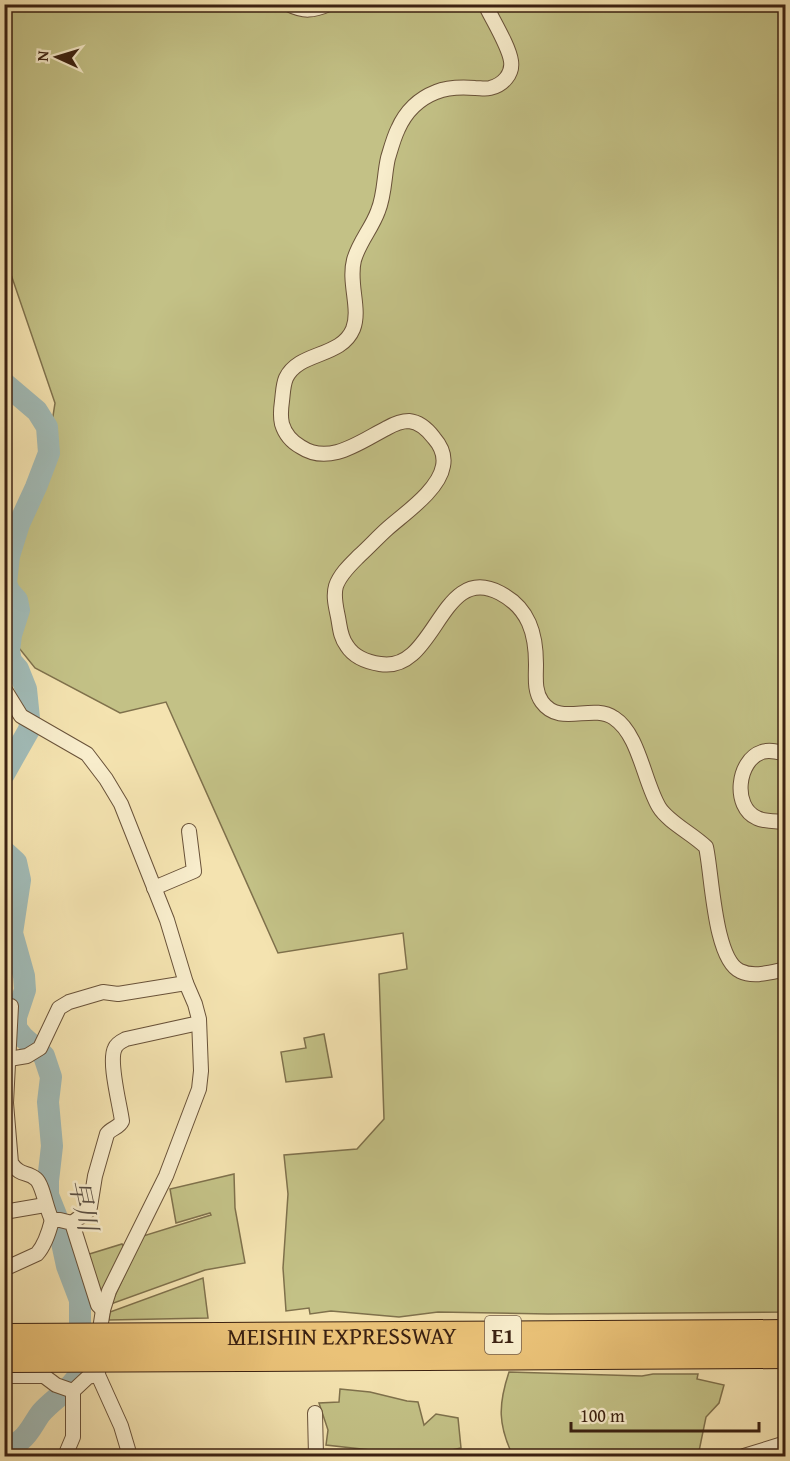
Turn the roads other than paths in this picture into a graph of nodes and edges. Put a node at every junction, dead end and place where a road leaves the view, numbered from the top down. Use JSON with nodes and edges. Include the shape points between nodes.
{"nodes":[{"id":1,"x":288,"y":4,"type":"edge"},
{"id":2,"x":329,"y":4,"type":"edge"},
{"id":3,"x":485,"y":4,"type":"edge"},
{"id":4,"x":5,"y":690,"type":"edge"},
{"id":5,"x":786,"y":754,"type":"edge"},
{"id":6,"x":786,"y":822,"type":"edge"},
{"id":7,"x":189,"y":831,"type":"dead end"},
{"id":8,"x":154,"y":888,"type":"junction"},
{"id":9,"x":786,"y":969,"type":"edge"},
{"id":10,"x":186,"y":983,"type":"junction"},
{"id":11,"x":11,"y":1006,"type":"dead end"},
{"id":12,"x":199,"y":1023,"type":"junction"},
{"id":13,"x":9,"y":1059,"type":"junction"},
{"id":14,"x":45,"y":1205,"type":"junction"},
{"id":15,"x":4,"y":1212,"type":"edge"},
{"id":16,"x":60,"y":1221,"type":"junction"},
{"id":17,"x":4,"y":1269,"type":"edge"},
{"id":18,"x":103,"y":1310,"type":"junction"},
{"id":19,"x":786,"y":1333,"type":"edge"},
{"id":20,"x":4,"y":1337,"type":"edge"},
{"id":21,"x":786,"y":1355,"type":"edge"},
{"id":22,"x":4,"y":1359,"type":"edge"},
{"id":23,"x":4,"y":1376,"type":"edge"},
{"id":24,"x":98,"y":1376,"type":"junction"},
{"id":25,"x":69,"y":1390,"type":"junction"},
{"id":26,"x":315,"y":1413,"type":"dead end"},
{"id":27,"x":786,"y":1443,"type":"edge"},
{"id":28,"x":64,"y":1456,"type":"edge"},
{"id":29,"x":130,"y":1456,"type":"edge"},
{"id":30,"x":316,"y":1456,"type":"edge"},
{"id":31,"x":744,"y":1456,"type":"edge"}],
"edges":[{"from":1,"to":2,"type":"street","via":[[309,10]]},
{"from":3,"to":9,"type":"street","via":[[510,54],[512,66],[508,77],[488,88],[448,88],[411,108],[388,158],[378,213],[353,262],[354,326],[342,345],[303,362],[284,382],[282,424],[289,438],[309,452],[336,453],[404,421],[426,430],[437,442],[444,459],[443,472],[436,483],[340,578],[334,598],[342,638],[360,658],[393,665],[407,660],[463,592],[492,589],[514,602],[527,617],[535,638],[539,698],[557,713],[596,712],[612,716],[632,737],[660,810],[706,847],[721,940],[735,968],[757,974]]},
{"from":4,"to":8,"type":"street","via":[[21,716],[87,754],[106,779],[121,804]]},
{"from":5,"to":6,"type":"street","via":[[762,752],[753,758],[746,767],[741,791],[749,812],[758,819]]},
{"from":7,"to":8,"type":"street","via":[[194,871]]},
{"from":8,"to":10,"type":"street"},
{"from":10,"to":12,"type":"street"},
{"from":10,"to":13,"type":"street","via":[[118,994],[103,992],[69,1002],[59,1008],[37,1050]]},
{"from":11,"to":13,"type":"street"},
{"from":12,"to":16,"type":"street","via":[[126,1039],[115,1047],[113,1063],[122,1121],[107,1134],[88,1211]]},
{"from":12,"to":18,"type":"street","via":[[199,1089],[166,1176]]},
{"from":13,"to":14,"type":"street","via":[[6,1103],[11,1163],[22,1174],[37,1180]]},
{"from":14,"to":15,"type":"street"},
{"from":14,"to":16,"type":"street"},
{"from":16,"to":17,"type":"street","via":[[37,1254]]},
{"from":16,"to":18,"type":"street"},
{"from":18,"to":24,"type":"street"},
{"from":19,"to":20,"type":"highway","name":"MEISHIN EXPRESSWAY","number":"E1","bridge":true},
{"from":21,"to":22,"type":"highway","name":"MEISHIN EXPRESSWAY","number":"E1","bridge":true},
{"from":23,"to":25,"type":"street","via":[[44,1376]]},
{"from":24,"to":25,"type":"street","via":[[88,1377]]},
{"from":24,"to":29,"type":"street"},
{"from":25,"to":28,"type":"street","via":[[73,1437]]},
{"from":26,"to":30,"type":"street"},
{"from":27,"to":31,"type":"street"}]}
